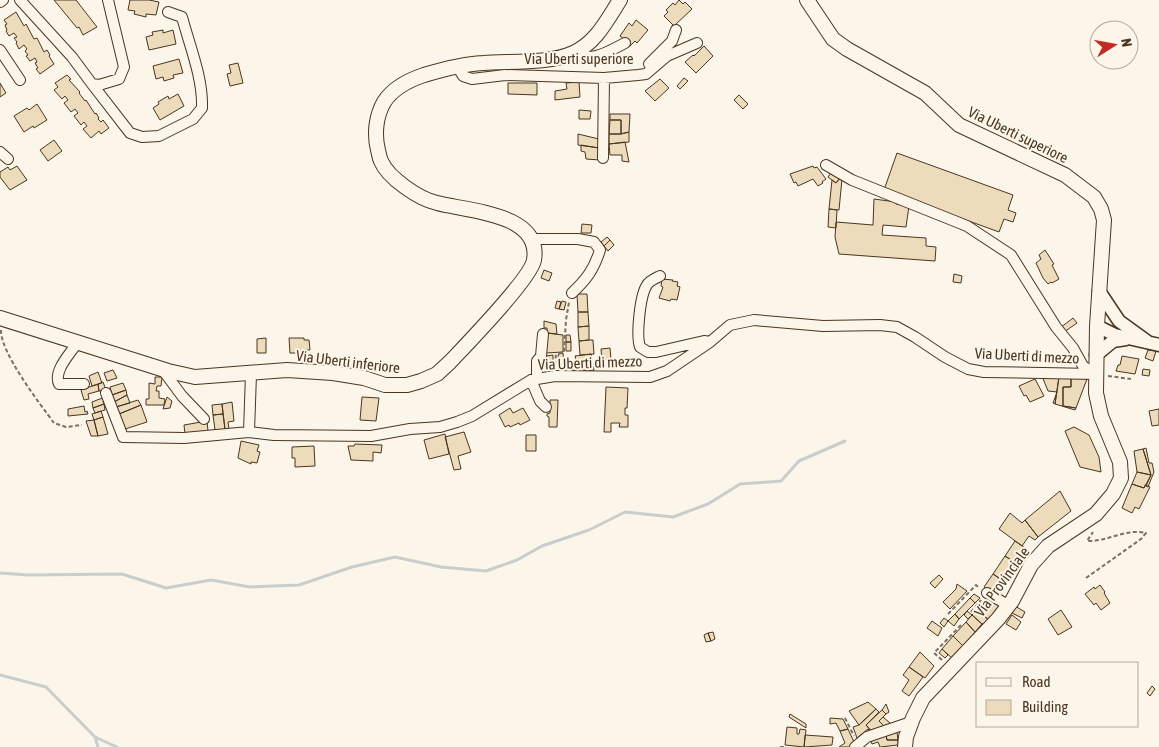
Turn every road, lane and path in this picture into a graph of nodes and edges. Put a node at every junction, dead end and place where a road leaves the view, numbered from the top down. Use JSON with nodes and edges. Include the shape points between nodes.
{"nodes":[{"id":1,"x":20,"y":0,"type":"edge"},
{"id":2,"x":108,"y":0,"type":"edge"},
{"id":3,"x":620,"y":0,"type":"edge"},
{"id":4,"x":807,"y":0,"type":"edge"},
{"id":5,"x":168,"y":12,"type":"dead end"},
{"id":6,"x":676,"y":30,"type":"dead end"},
{"id":7,"x":625,"y":43,"type":"dead end"},
{"id":8,"x":697,"y":43,"type":"dead end"},
{"id":9,"x":0,"y":50,"type":"edge"},
{"id":10,"x":570,"y":54,"type":"junction"},
{"id":11,"x":457,"y":66,"type":"junction"},
{"id":12,"x":638,"y":75,"type":"junction"},
{"id":13,"x":604,"y":78,"type":"junction"},
{"id":14,"x":20,"y":80,"type":"dead end"},
{"id":15,"x":92,"y":84,"type":"junction"},
{"id":16,"x":0,"y":152,"type":"edge"},
{"id":17,"x":603,"y":158,"type":"dead end"},
{"id":18,"x":8,"y":159,"type":"dead end"},
{"id":19,"x":826,"y":165,"type":"dead end"},
{"id":20,"x":530,"y":239,"type":"junction"},
{"id":21,"x":660,"y":276,"type":"dead end"},
{"id":22,"x":1099,"y":291,"type":"junction"},
{"id":23,"x":572,"y":293,"type":"joint"},
{"id":24,"x":1,"y":318,"type":"edge"},
{"id":25,"x":1119,"y":321,"type":"junction"},
{"id":26,"x":1097,"y":326,"type":"junction"},
{"id":27,"x":543,"y":334,"type":"dead end"},
{"id":28,"x":710,"y":342,"type":"junction"},
{"id":29,"x":77,"y":343,"type":"junction"},
{"id":30,"x":1154,"y":343,"type":"edge"},
{"id":31,"x":1096,"y":355,"type":"junction"},
{"id":32,"x":162,"y":369,"type":"junction"},
{"id":33,"x":252,"y":374,"type":"junction"},
{"id":34,"x":1095,"y":374,"type":"junction"},
{"id":35,"x":555,"y":376,"type":"junction"},
{"id":36,"x":534,"y":379,"type":"junction"},
{"id":37,"x":1131,"y":379,"type":"dead end"},
{"id":38,"x":84,"y":384,"type":"dead end"},
{"id":39,"x":106,"y":393,"type":"dead end"},
{"id":40,"x":546,"y":407,"type":"dead end"},
{"id":41,"x":204,"y":418,"type":"dead end"},
{"id":42,"x":82,"y":425,"type":"dead end"},
{"id":43,"x":248,"y":432,"type":"junction"},
{"id":44,"x":1097,"y":528,"type":"dead end"},
{"id":45,"x":1086,"y":578,"type":"dead end"},
{"id":46,"x":987,"y":594,"type":"junction"},
{"id":47,"x":1008,"y":606,"type":"junction"},
{"id":48,"x":971,"y":612,"type":"dead end"},
{"id":49,"x":948,"y":614,"type":"dead end"},
{"id":50,"x":961,"y":625,"type":"dead end"},
{"id":51,"x":952,"y":668,"type":"junction"},
{"id":52,"x":846,"y":718,"type":"dead end"},
{"id":53,"x":911,"y":722,"type":"junction"},
{"id":54,"x":867,"y":737,"type":"junction"},
{"id":55,"x":857,"y":746,"type":"edge"},
{"id":56,"x":780,"y":747,"type":"edge"},
{"id":57,"x":786,"y":747,"type":"edge"},
{"id":58,"x":873,"y":747,"type":"edge"},
{"id":59,"x":905,"y":747,"type":"edge"}],
"edges":[{"from":1,"to":15,"type":"street"},
{"from":2,"to":15,"type":"street","via":[[124,67],[119,78]]},
{"from":3,"to":10,"type":"main road","name":"Via Uberti superiore","via":[[594,38]]},
{"from":4,"to":22,"type":"main road","name":"Via Uberti superiore","via":[[833,39],[925,93],[959,125],[1065,175],[1094,197],[1102,209],[1104,220]]},
{"from":5,"to":15,"type":"street","via":[[182,17],[199,78],[202,108],[194,119],[158,136],[142,137],[130,132]]},
{"from":6,"to":12,"type":"street","via":[[672,41]]},
{"from":7,"to":10,"type":"street","via":[[599,56],[585,58]]},
{"from":8,"to":12,"type":"street","name":"Via Uberti superiore","via":[[667,56],[646,74]]},
{"from":9,"to":14,"type":"street"},
{"from":10,"to":11,"type":"main road","name":"Via Uberti superiore","via":[[535,61]]},
{"from":11,"to":13,"type":"street","name":"Via Uberti superiore","via":[[463,76],[472,79],[505,75]]},
{"from":11,"to":20,"type":"main road","name":"Via Uberti superiore","via":[[410,80],[384,102],[376,123],[376,144],[381,162],[411,191],[436,203],[510,221],[524,230]]},
{"from":12,"to":13,"type":"street","name":"Via Uberti superiore"},
{"from":13,"to":17,"type":"street"},
{"from":16,"to":18,"type":"street"},
{"from":19,"to":34,"type":"street","via":[[852,180],[967,226],[1011,255],[1083,366]]},
{"from":20,"to":23,"type":"street","via":[[594,242],[600,250],[595,266]]},
{"from":20,"to":33,"type":"main road","name":"Via Uberti inferiore","via":[[534,247],[534,261],[523,280],[450,362],[421,382],[385,385],[333,373],[287,370]]},
{"from":21,"to":28,"type":"street","via":[[647,285],[642,302],[638,333],[640,347],[656,352]]},
{"from":22,"to":25,"type":"street"},
{"from":22,"to":26,"type":"main road","name":"Via Uberti superiore"},
{"from":23,"to":35,"type":"path","via":[[564,352],[556,354]]},
{"from":24,"to":29,"type":"main road","name":"Via Uberti inferiore"},
{"from":24,"to":42,"type":"path","via":[[1,335],[10,357],[54,423],[66,427]]},
{"from":25,"to":26,"type":"street"},
{"from":25,"to":30,"type":"street"},
{"from":26,"to":30,"type":"street","via":[[1115,335]]},
{"from":26,"to":31,"type":"main road","name":"Via Provinciale"},
{"from":27,"to":36,"type":"street"},
{"from":28,"to":34,"type":"street","name":"Via Uberti di mezzo","via":[[730,325],[754,320],[823,326],[880,325],[897,327],[968,369]]},
{"from":28,"to":35,"type":"street","name":"Via Uberti di mezzo","via":[[667,371],[650,377]]},
{"from":29,"to":32,"type":"main road","name":"Via Uberti inferiore"},
{"from":29,"to":38,"type":"street","via":[[56,379],[59,384]]},
{"from":30,"to":31,"type":"street","via":[[1127,339],[1113,341]]},
{"from":31,"to":34,"type":"main road","name":"Via Provinciale"},
{"from":32,"to":33,"type":"main road","name":"Via Uberti inferiore","via":[[195,377]]},
{"from":32,"to":41,"type":"street"},
{"from":33,"to":43,"type":"street"},
{"from":34,"to":37,"type":"path"},
{"from":34,"to":47,"type":"main road","name":"Via Provinciale","via":[[1101,416],[1120,462],[1121,478],[1113,494],[1096,514],[1048,546],[1031,565]]},
{"from":35,"to":36,"type":"street","name":"Via Uberti di mezzo"},
{"from":36,"to":40,"type":"street","via":[[540,401]]},
{"from":36,"to":43,"type":"street","name":"Via Uberti di mezzo","via":[[472,416],[440,427],[371,436]]},
{"from":39,"to":43,"type":"street","name":"Via Uberti di mezzo","via":[[123,437],[184,438]]},
{"from":44,"to":45,"type":"path","via":[[1087,541],[1136,530],[1146,533]]},
{"from":46,"to":47,"type":"street"},
{"from":46,"to":48,"type":"path"},
{"from":46,"to":49,"type":"path","via":[[976,585]]},
{"from":47,"to":51,"type":"main road","name":"Via Provinciale"},
{"from":50,"to":51,"type":"path","via":[[934,653]]},
{"from":51,"to":53,"type":"main road","name":"Via Provinciale","via":[[923,698]]},
{"from":52,"to":55,"type":"path"},
{"from":53,"to":54,"type":"street"},
{"from":53,"to":59,"type":"main road","name":"Via Provinciale"},
{"from":54,"to":55,"type":"street"},
{"from":54,"to":58,"type":"street"},
{"from":56,"to":57,"type":"path"}]}
